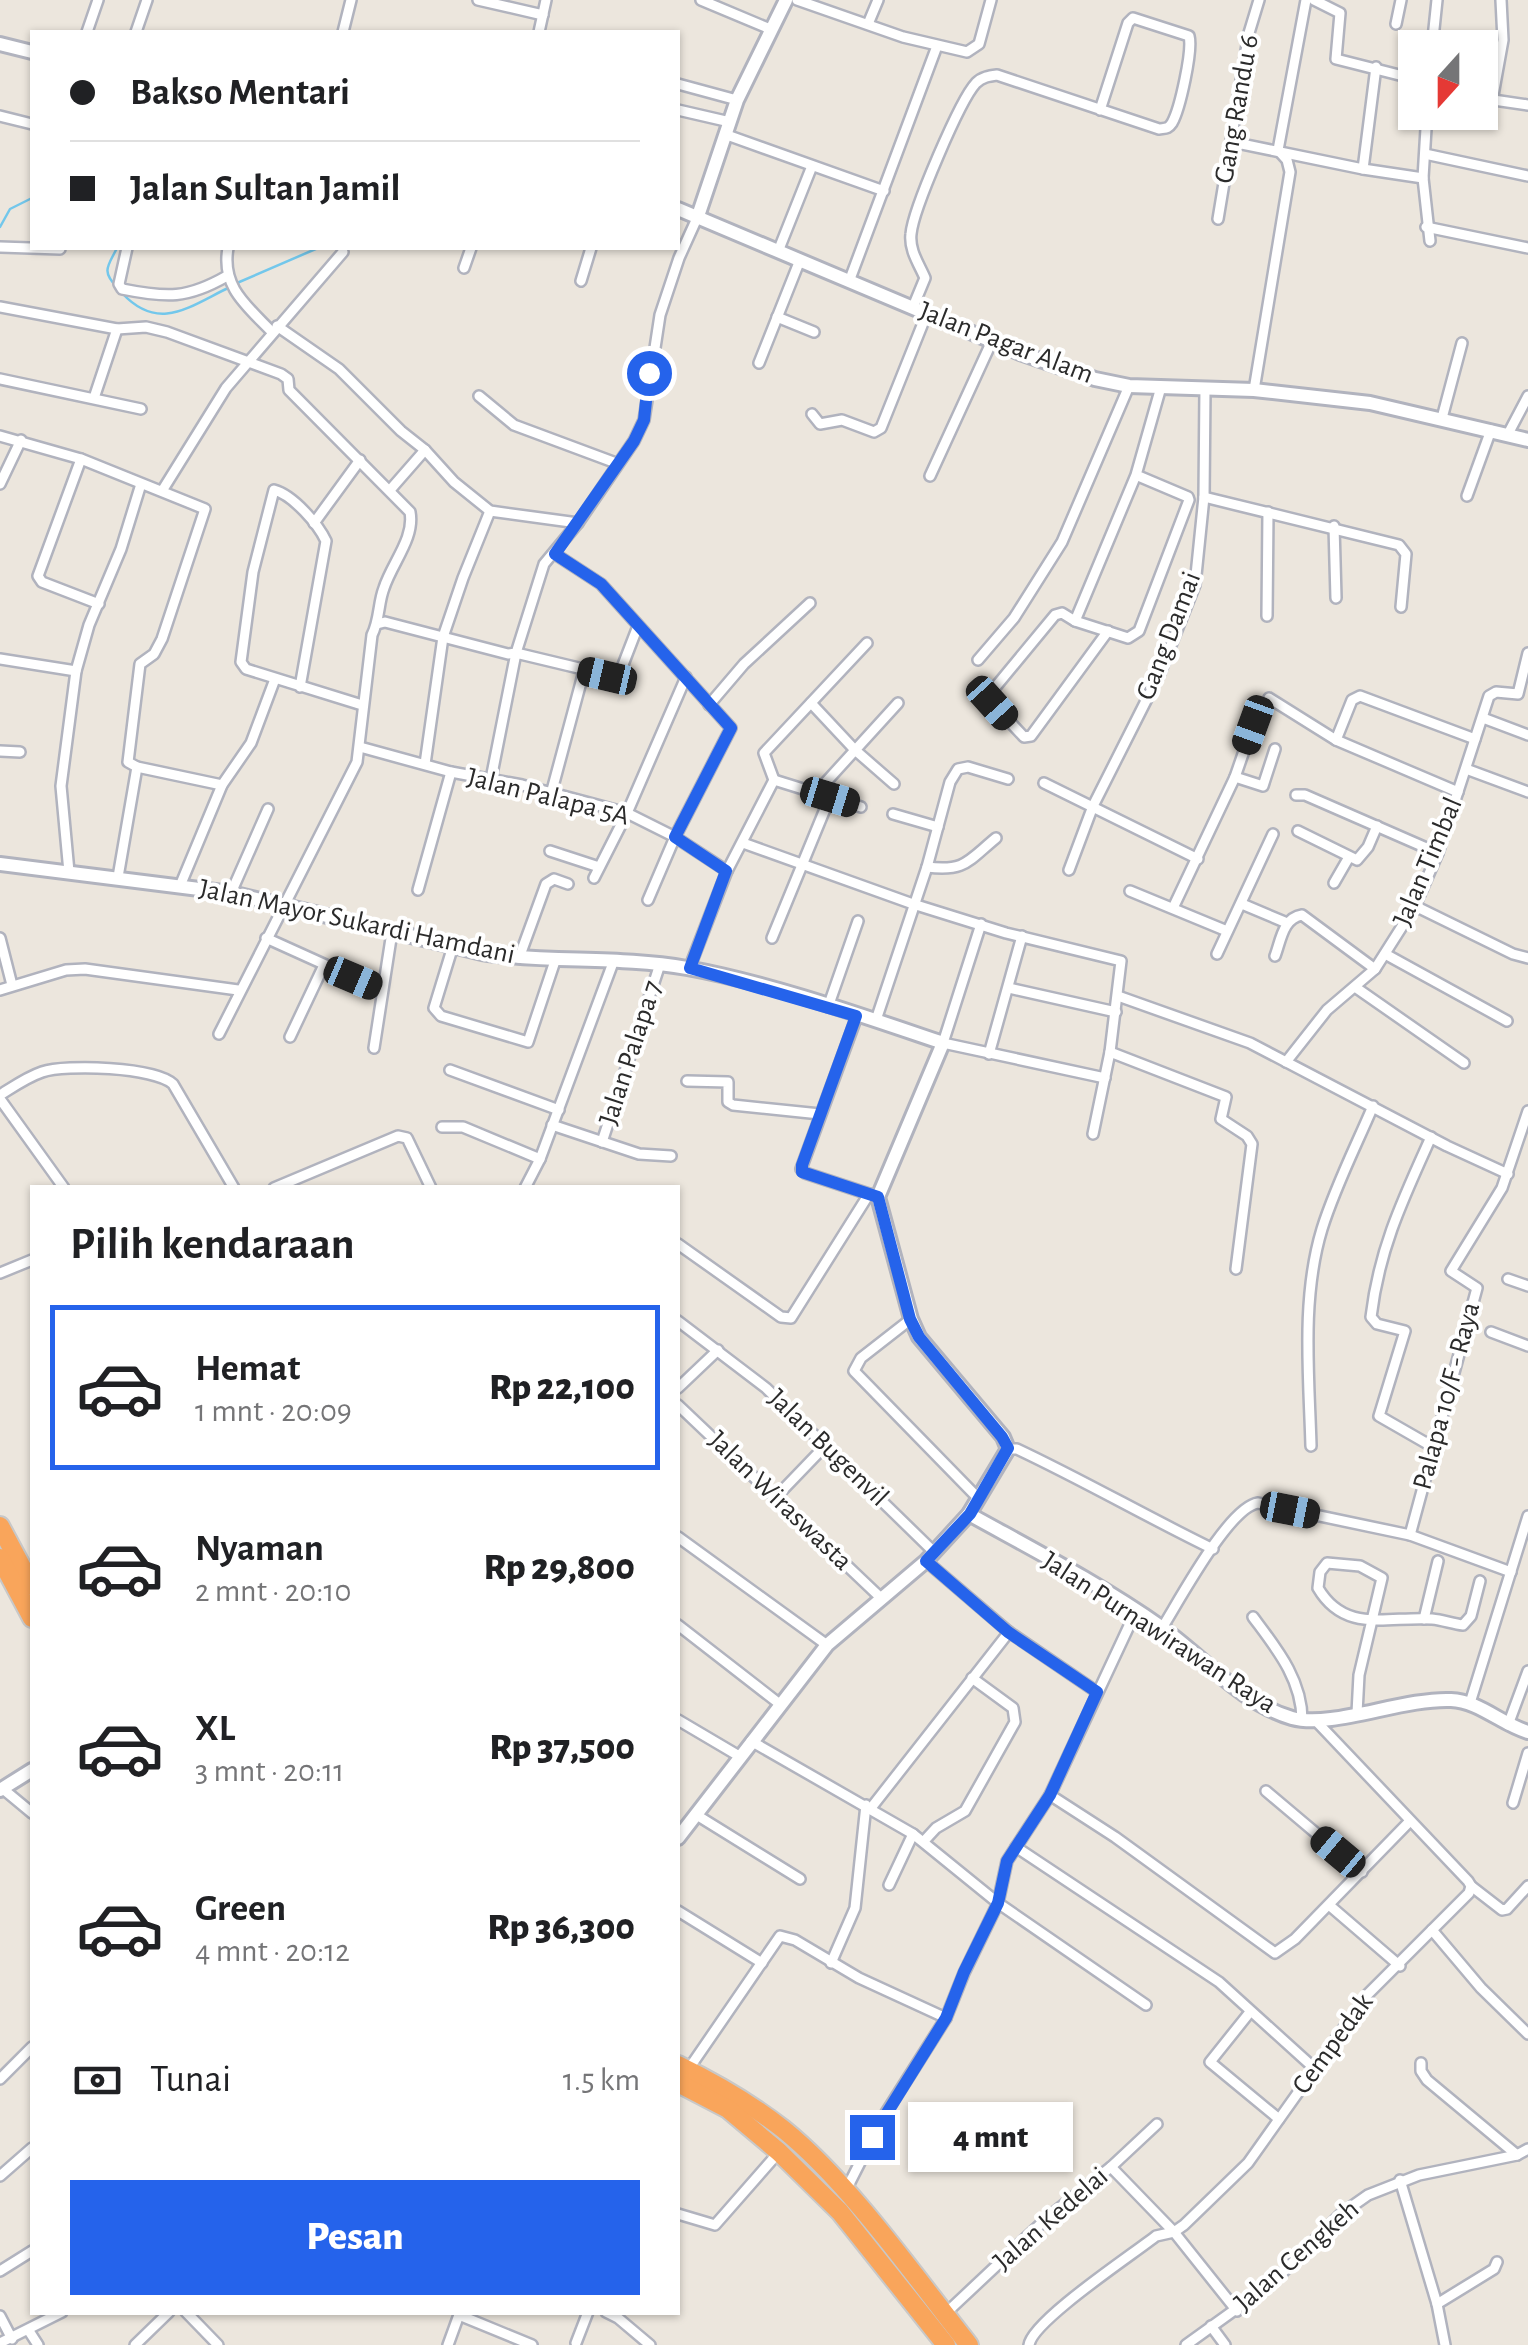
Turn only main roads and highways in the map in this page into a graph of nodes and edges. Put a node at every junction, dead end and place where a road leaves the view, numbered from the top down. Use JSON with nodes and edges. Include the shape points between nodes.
{"nodes":[{"id":1,"x":0,"y":1526,"type":"edge"},
{"id":2,"x":0,"y":1558,"type":"edge"},
{"id":3,"x":30,"y":1582,"type":"edge"},
{"id":4,"x":30,"y":1614,"type":"edge"},
{"id":5,"x":681,"y":2072,"type":"edge"},
{"id":6,"x":946,"y":2345,"type":"edge"},
{"id":7,"x":969,"y":2345,"type":"edge"}],
"edges":[{"from":1,"to":3,"type":"highway"},
{"from":2,"to":4,"type":"highway"},
{"from":5,"to":6,"type":"highway","via":[[780,2152],[840,2212]]},
{"from":5,"to":7,"type":"highway","via":[[732,2093],[785,2130],[845,2192]]}]}
